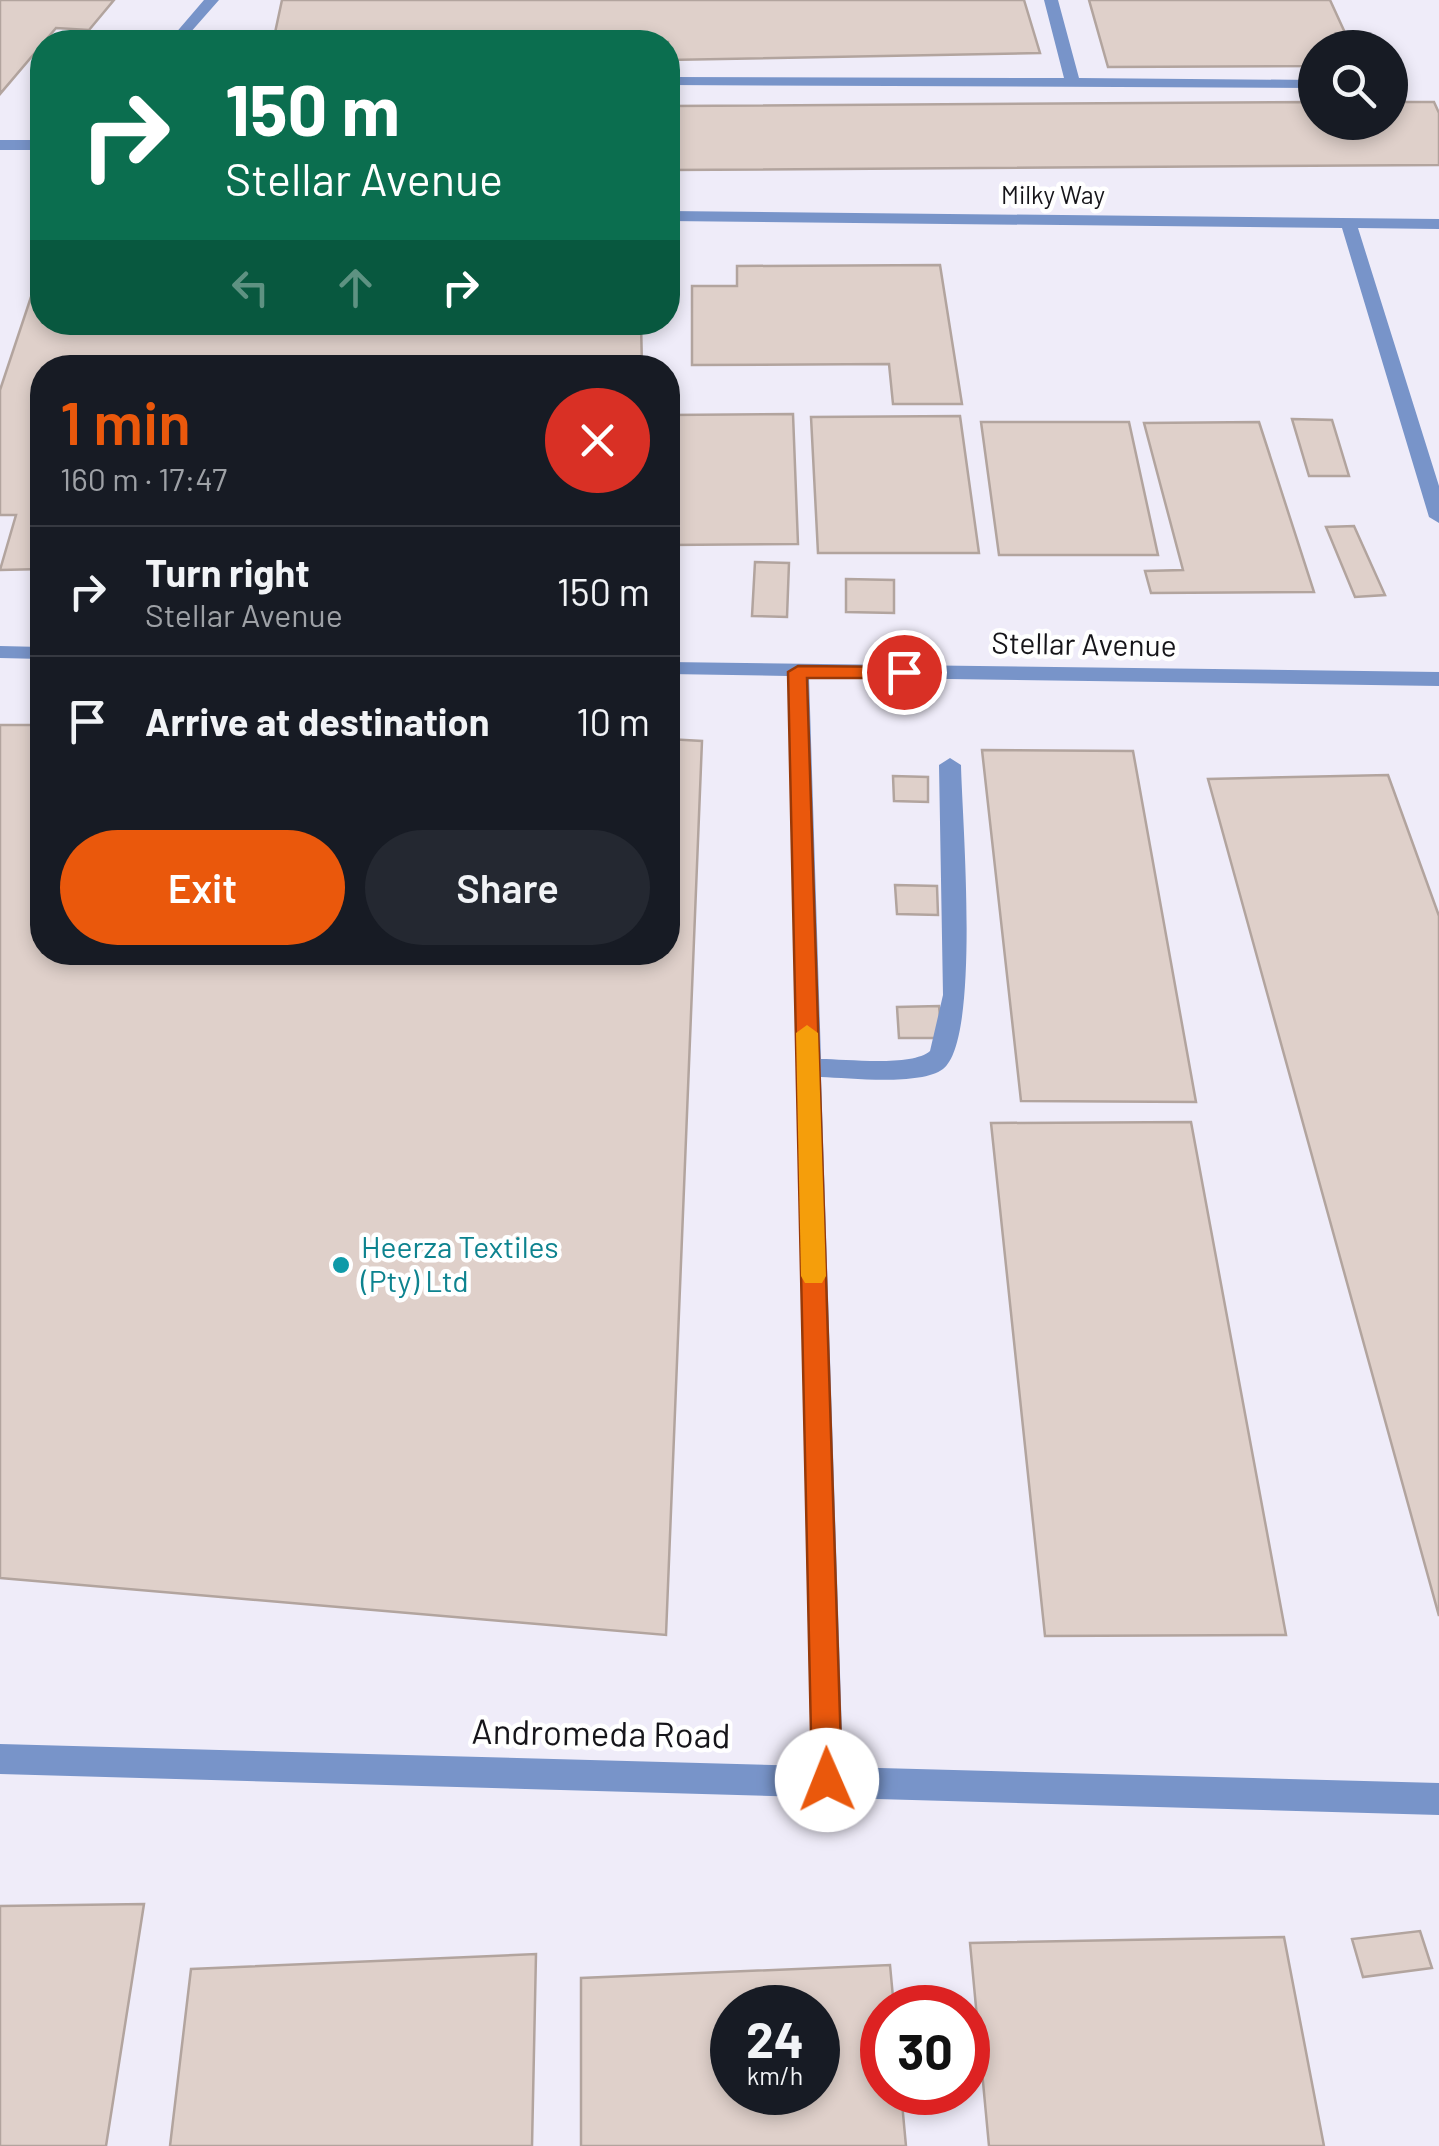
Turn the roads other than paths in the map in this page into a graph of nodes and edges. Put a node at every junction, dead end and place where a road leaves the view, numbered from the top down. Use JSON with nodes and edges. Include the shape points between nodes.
{"nodes":[{"id":1,"x":212,"y":0,"type":"edge"},
{"id":2,"x":1051,"y":0,"type":"edge"},
{"id":3,"x":186,"y":30,"type":"edge"},
{"id":4,"x":680,"y":81,"type":"edge"},
{"id":5,"x":1073,"y":83,"type":"junction"},
{"id":6,"x":1298,"y":84,"type":"edge"},
{"id":7,"x":0,"y":145,"type":"edge"},
{"id":8,"x":30,"y":146,"type":"edge"},
{"id":9,"x":680,"y":216,"type":"edge"},
{"id":10,"x":1348,"y":222,"type":"junction"},
{"id":11,"x":1439,"y":224,"type":"edge"},
{"id":12,"x":1439,"y":517,"type":"edge"},
{"id":13,"x":0,"y":652,"type":"edge"},
{"id":14,"x":30,"y":653,"type":"edge"},
{"id":15,"x":680,"y":668,"type":"edge"},
{"id":16,"x":798,"y":672,"type":"junction"},
{"id":17,"x":1439,"y":680,"type":"edge"},
{"id":18,"x":950,"y":765,"type":"dead end"},
{"id":19,"x":808,"y":1068,"type":"junction"},
{"id":20,"x":0,"y":1758,"type":"edge"},
{"id":21,"x":827,"y":1780,"type":"junction"},
{"id":22,"x":1439,"y":1799,"type":"edge"}],
"edges":[{"from":1,"to":3,"type":"street"},
{"from":2,"to":5,"type":"street"},
{"from":4,"to":5,"type":"street"},
{"from":5,"to":6,"type":"street"},
{"from":7,"to":8,"type":"street"},
{"from":9,"to":10,"type":"street","name":"Milky Way"},
{"from":10,"to":11,"type":"street","name":"Milky Way"},
{"from":10,"to":12,"type":"street"},
{"from":13,"to":14,"type":"street"},
{"from":15,"to":16,"type":"street","name":"Stellar Avenue"},
{"from":16,"to":17,"type":"street","name":"Stellar Avenue"},
{"from":16,"to":19,"type":"street"},
{"from":18,"to":19,"type":"street","via":[[955,994],[942,1055],[931,1065],[906,1069]]},
{"from":19,"to":21,"type":"street"},
{"from":20,"to":21,"type":"street","name":"Andromeda Road"},
{"from":21,"to":22,"type":"street","name":"Andromeda Road"}]}
